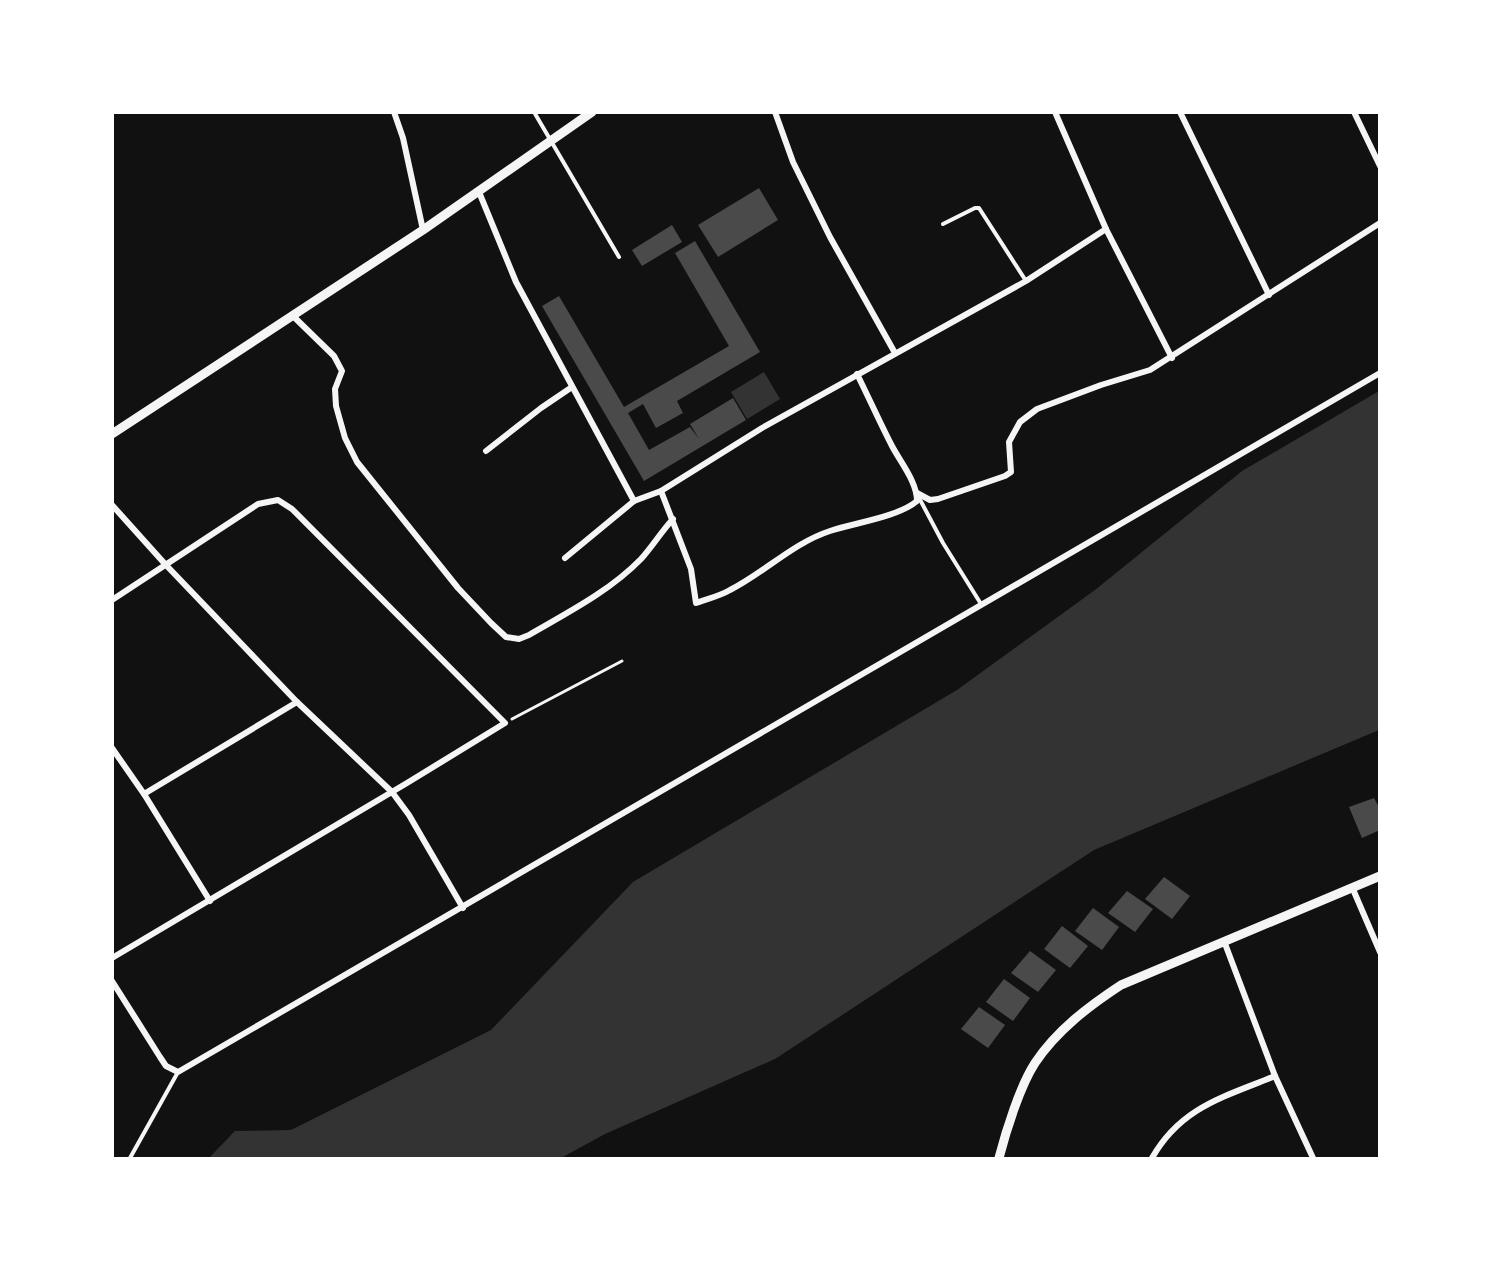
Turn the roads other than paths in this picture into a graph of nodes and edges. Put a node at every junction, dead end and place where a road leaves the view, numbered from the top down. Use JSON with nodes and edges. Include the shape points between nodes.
{"nodes":[{"id":1,"x":394,"y":112,"type":"edge"},
{"id":2,"x":534,"y":112,"type":"edge"},
{"id":3,"x":592,"y":112,"type":"edge"},
{"id":4,"x":784,"y":112,"type":"edge"},
{"id":5,"x":1055,"y":112,"type":"edge"},
{"id":6,"x":1180,"y":112,"type":"edge"},
{"id":7,"x":1354,"y":112,"type":"edge"},
{"id":8,"x":775,"y":114,"type":"edge"},
{"id":9,"x":551,"y":141,"type":"junction"},
{"id":10,"x":1380,"y":166,"type":"edge"},
{"id":11,"x":479,"y":192,"type":"junction"},
{"id":12,"x":1380,"y":223,"type":"edge"},
{"id":13,"x":943,"y":225,"type":"dead end"},
{"id":14,"x":1106,"y":229,"type":"junction"},
{"id":15,"x":423,"y":230,"type":"junction"},
{"id":16,"x":619,"y":257,"type":"dead end"},
{"id":17,"x":1026,"y":280,"type":"junction"},
{"id":18,"x":1269,"y":295,"type":"junction"},
{"id":19,"x":293,"y":316,"type":"junction"},
{"id":20,"x":895,"y":353,"type":"junction"},
{"id":21,"x":1172,"y":358,"type":"junction"},
{"id":22,"x":1380,"y":373,"type":"edge"},
{"id":23,"x":857,"y":374,"type":"junction"},
{"id":24,"x":572,"y":387,"type":"junction"},
{"id":25,"x":112,"y":434,"type":"edge"},
{"id":26,"x":486,"y":451,"type":"dead end"},
{"id":27,"x":661,"y":491,"type":"junction"},
{"id":28,"x":917,"y":493,"type":"junction"},
{"id":29,"x":634,"y":501,"type":"junction"},
{"id":30,"x":112,"y":505,"type":"edge"},
{"id":31,"x":673,"y":519,"type":"junction"},
{"id":32,"x":565,"y":558,"type":"dead end"},
{"id":33,"x":165,"y":564,"type":"junction"},
{"id":34,"x":112,"y":600,"type":"edge"},
{"id":35,"x":981,"y":604,"type":"junction"},
{"id":36,"x":297,"y":702,"type":"junction"},
{"id":37,"x":112,"y":748,"type":"edge"},
{"id":38,"x":392,"y":792,"type":"junction"},
{"id":39,"x":144,"y":794,"type":"junction"},
{"id":40,"x":1380,"y":876,"type":"edge"},
{"id":41,"x":1352,"y":887,"type":"junction"},
{"id":42,"x":210,"y":901,"type":"junction"},
{"id":43,"x":463,"y":908,"type":"junction"},
{"id":44,"x":1224,"y":941,"type":"junction"},
{"id":45,"x":1380,"y":952,"type":"edge"},
{"id":46,"x":112,"y":958,"type":"edge"},
{"id":47,"x":112,"y":981,"type":"edge"},
{"id":48,"x":178,"y":1072,"type":"junction"},
{"id":49,"x":1275,"y":1076,"type":"junction"},
{"id":50,"x":130,"y":1158,"type":"edge"},
{"id":51,"x":999,"y":1158,"type":"edge"},
{"id":52,"x":1152,"y":1158,"type":"edge"},
{"id":53,"x":1312,"y":1158,"type":"edge"}],
"edges":[{"from":1,"to":15,"type":"street"},
{"from":2,"to":9,"type":"lane"},
{"from":3,"to":9,"type":"street"},
{"from":4,"to":8,"type":"street"},
{"from":5,"to":14,"type":"street"},
{"from":6,"to":18,"type":"street"},
{"from":7,"to":10,"type":"street"},
{"from":8,"to":20,"type":"street","via":[[793,162],[830,237]]},
{"from":9,"to":11,"type":"street"},
{"from":9,"to":16,"type":"lane"},
{"from":11,"to":15,"type":"street"},
{"from":11,"to":24,"type":"street","via":[[516,282]]},
{"from":12,"to":18,"type":"street"},
{"from":13,"to":17,"type":"lane","via":[[980,208]]},
{"from":14,"to":17,"type":"street"},
{"from":14,"to":21,"type":"street"},
{"from":15,"to":19,"type":"street"},
{"from":17,"to":20,"type":"street"},
{"from":18,"to":21,"type":"street"},
{"from":19,"to":25,"type":"street"},
{"from":19,"to":31,"type":"street","via":[[334,356],[342,371],[335,388],[336,406],[357,462],[458,588],[506,637],[519,639],[529,635],[624,574]]},
{"from":20,"to":23,"type":"street"},
{"from":21,"to":28,"type":"street","via":[[1150,370],[1037,409],[1020,422],[1010,442],[1011,472],[1005,476],[938,499],[930,500]]},
{"from":22,"to":35,"type":"street"},
{"from":23,"to":27,"type":"street"},
{"from":23,"to":28,"type":"street"},
{"from":24,"to":26,"type":"street"},
{"from":24,"to":29,"type":"street"},
{"from":27,"to":29,"type":"street"},
{"from":27,"to":31,"type":"street"},
{"from":28,"to":31,"type":"street","via":[[917,501],[912,505],[826,532],[730,590],[696,603],[691,569]]},
{"from":28,"to":35,"type":"lane"},
{"from":29,"to":32,"type":"street"},
{"from":30,"to":33,"type":"street"},
{"from":33,"to":34,"type":"street"},
{"from":33,"to":36,"type":"street"},
{"from":33,"to":38,"type":"street","via":[[258,504],[278,500],[292,509],[505,723]]},
{"from":35,"to":43,"type":"street"},
{"from":36,"to":38,"type":"street"},
{"from":36,"to":39,"type":"street"},
{"from":37,"to":39,"type":"street"},
{"from":38,"to":42,"type":"street"},
{"from":38,"to":43,"type":"street"},
{"from":39,"to":42,"type":"street"},
{"from":40,"to":41,"type":"street"},
{"from":41,"to":44,"type":"street"},
{"from":41,"to":45,"type":"street"},
{"from":42,"to":46,"type":"street"},
{"from":43,"to":48,"type":"street"},
{"from":44,"to":49,"type":"street"},
{"from":44,"to":51,"type":"street","via":[[1122,985],[1059,1034],[1034,1064]]},
{"from":47,"to":48,"type":"street","via":[[166,1066]]},
{"from":48,"to":50,"type":"lane"},
{"from":49,"to":52,"type":"street","via":[[1202,1106],[1177,1125]]},
{"from":49,"to":53,"type":"street"}]}
